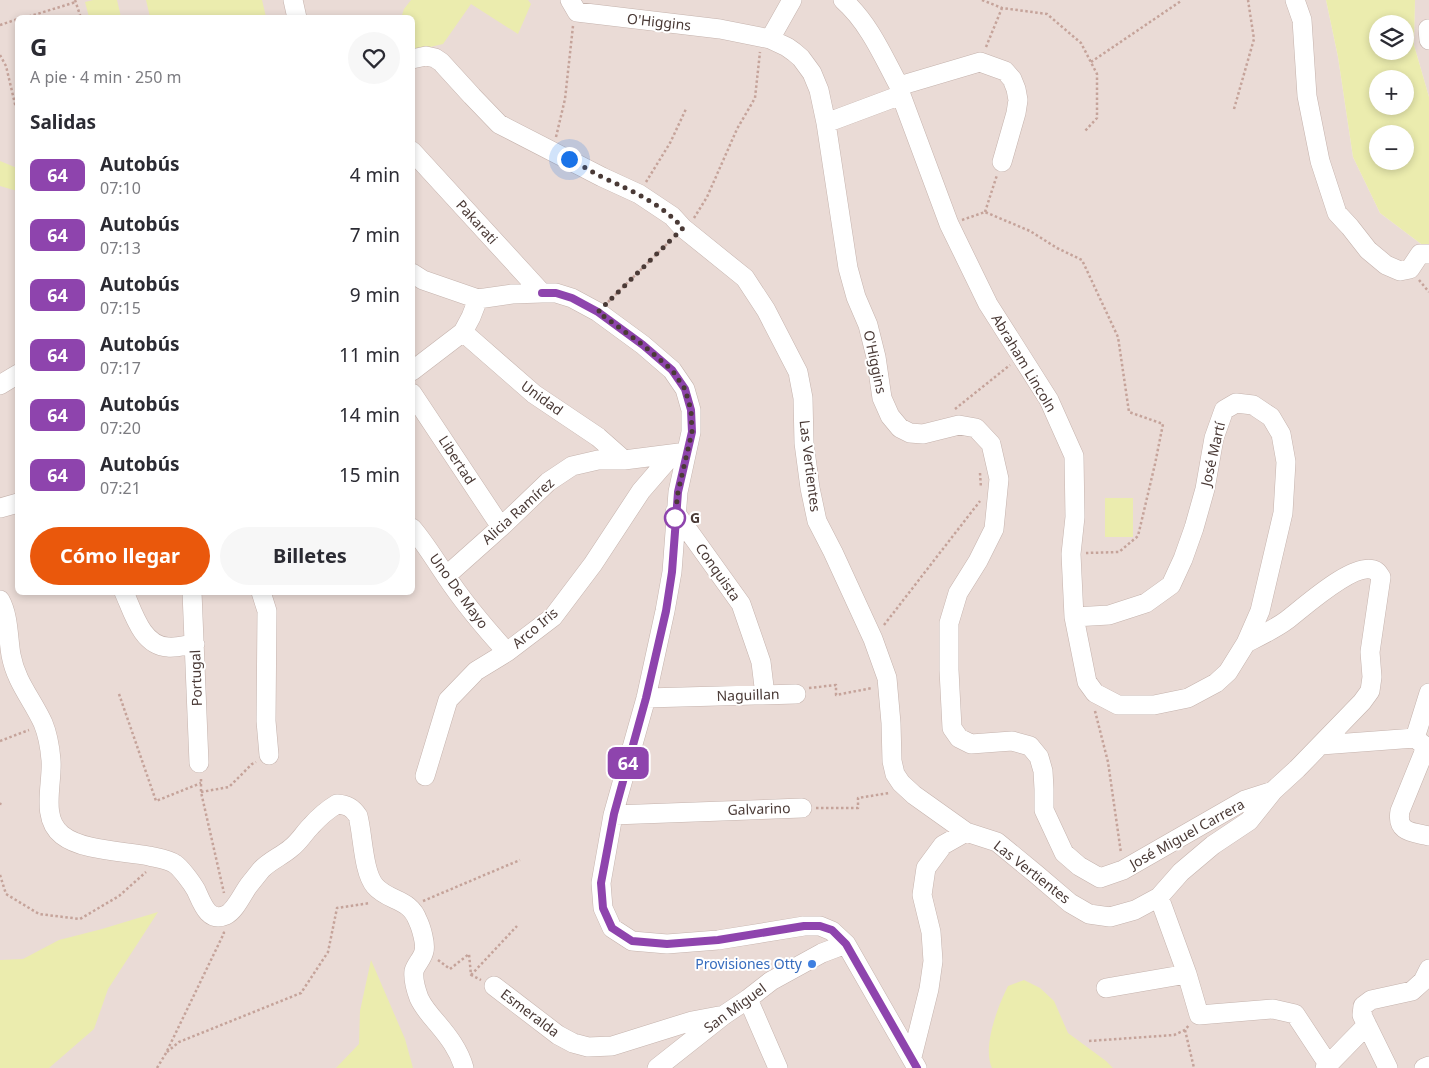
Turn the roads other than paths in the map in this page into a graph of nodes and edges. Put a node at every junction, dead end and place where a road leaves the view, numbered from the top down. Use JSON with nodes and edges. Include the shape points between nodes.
{"nodes":[{"id":1,"x":792,"y":0,"type":"edge"},
{"id":2,"x":844,"y":0,"type":"edge"},
{"id":3,"x":1295,"y":0,"type":"edge"},
{"id":4,"x":573,"y":6,"type":"edge"},
{"id":5,"x":766,"y":39,"type":"junction"},
{"id":6,"x":415,"y":58,"type":"edge"},
{"id":7,"x":900,"y":90,"type":"junction"},
{"id":8,"x":826,"y":123,"type":"junction"},
{"id":9,"x":415,"y":154,"type":"edge"},
{"id":10,"x":1002,"y":162,"type":"road end"},
{"id":11,"x":1429,"y":254,"type":"edge"},
{"id":12,"x":415,"y":275,"type":"edge"},
{"id":13,"x":542,"y":293,"type":"junction"},
{"id":14,"x":478,"y":299,"type":"junction"},
{"id":15,"x":463,"y":332,"type":"junction"},
{"id":16,"x":415,"y":369,"type":"edge"},
{"id":17,"x":415,"y":398,"type":"edge"},
{"id":18,"x":680,"y":452,"type":"junction"},
{"id":19,"x":624,"y":460,"type":"junction"},
{"id":20,"x":15,"y":504,"type":"edge"},
{"id":21,"x":0,"y":508,"type":"edge"},
{"id":22,"x":675,"y":512,"type":"junction"},
{"id":23,"x":501,"y":527,"type":"junction"},
{"id":24,"x":415,"y":532,"type":"edge"},
{"id":25,"x":446,"y":576,"type":"junction"},
{"id":26,"x":125,"y":595,"type":"edge"},
{"id":27,"x":192,"y":595,"type":"edge"},
{"id":28,"x":262,"y":595,"type":"edge"},
{"id":29,"x":0,"y":600,"type":"edge"},
{"id":30,"x":1074,"y":617,"type":"junction"},
{"id":31,"x":1246,"y":643,"type":"junction"},
{"id":32,"x":195,"y":644,"type":"junction"},
{"id":33,"x":507,"y":652,"type":"junction"},
{"id":34,"x":1429,"y":693,"type":"edge"},
{"id":35,"x":796,"y":694,"type":"road end"},
{"id":36,"x":766,"y":695,"type":"junction"},
{"id":37,"x":646,"y":698,"type":"junction"},
{"id":38,"x":1321,"y":745,"type":"junction"},
{"id":39,"x":1423,"y":745,"type":"edge"},
{"id":40,"x":269,"y":755,"type":"road end"},
{"id":41,"x":199,"y":763,"type":"road end"},
{"id":42,"x":425,"y":776,"type":"dead end"},
{"id":43,"x":1274,"y":791,"type":"junction"},
{"id":44,"x":802,"y":808,"type":"road end"},
{"id":45,"x":614,"y":814,"type":"junction"},
{"id":46,"x":966,"y":832,"type":"junction"},
{"id":47,"x":1429,"y":836,"type":"edge"},
{"id":48,"x":1100,"y":878,"type":"joint"},
{"id":49,"x":1159,"y":897,"type":"junction"},
{"id":50,"x":846,"y":944,"type":"junction"},
{"id":51,"x":1429,"y":969,"type":"edge"},
{"id":52,"x":1187,"y":974,"type":"junction"},
{"id":53,"x":494,"y":986,"type":"road end"},
{"id":54,"x":1106,"y":988,"type":"dead end"},
{"id":55,"x":748,"y":999,"type":"junction"},
{"id":56,"x":724,"y":1015,"type":"junction"},
{"id":57,"x":1367,"y":1025,"type":"junction"},
{"id":58,"x":914,"y":1063,"type":"edge"},
{"id":59,"x":1326,"y":1066,"type":"edge"},
{"id":60,"x":1429,"y":1066,"type":"edge"},
{"id":61,"x":464,"y":1068,"type":"edge"},
{"id":62,"x":657,"y":1068,"type":"edge"},
{"id":63,"x":778,"y":1068,"type":"edge"},
{"id":64,"x":1388,"y":1068,"type":"edge"},
{"id":65,"x":1424,"y":1068,"type":"edge"}],
"edges":[{"from":1,"to":5,"type":"street"},
{"from":2,"to":7,"type":"street","name":"Abraham Lincoln","via":[[870,32]]},
{"from":3,"to":11,"type":"street","via":[[1302,20],[1307,96],[1320,160],[1337,213],[1368,250],[1386,265],[1400,271],[1410,269],[1420,254]]},
{"from":4,"to":5,"type":"street","name":"O'Higgins"},
{"from":5,"to":8,"type":"street","name":"O'Higgins","via":[[787,47],[807,65],[816,81]]},
{"from":6,"to":46,"type":"street","name":"Las Vertientes","via":[[426,56],[441,62],[499,124],[639,194],[672,216],[745,278],[766,310],[798,372],[810,488],[818,521],[873,639],[887,678],[895,774],[914,795]]},
{"from":7,"to":8,"type":"street"},
{"from":7,"to":10,"type":"street","via":[[980,62],[1005,71],[1012,79],[1018,100]]},
{"from":7,"to":30,"type":"street","name":"Abraham Lincoln","via":[[949,224],[988,304],[1049,400],[1074,456],[1075,517],[1071,554]]},
{"from":8,"to":48,"type":"street","name":"O'Higgins","via":[[848,268],[868,326],[882,398],[890,416],[900,428],[910,433],[923,434],[959,426],[976,428],[991,444],[999,479],[994,529],[958,593],[949,623],[952,728],[959,738],[971,744],[1012,741],[1030,746],[1039,757],[1043,771],[1044,810],[1064,853]]},
{"from":9,"to":13,"type":"street","name":"Pakarati"},
{"from":12,"to":14,"type":"street"},
{"from":13,"to":14,"type":"street"},
{"from":13,"to":18,"type":"street","via":[[572,298],[598,312],[672,370],[685,389],[691,410],[692,432]]},
{"from":14,"to":15,"type":"street"},
{"from":15,"to":16,"type":"street"},
{"from":15,"to":19,"type":"street","name":"Unidad","via":[[534,394]]},
{"from":17,"to":23,"type":"street","name":"Libertad"},
{"from":18,"to":19,"type":"street","name":"Alicia Ramírez"},
{"from":18,"to":22,"type":"street"},
{"from":18,"to":33,"type":"street","name":"Arco Iris","via":[[641,491],[553,617]]},
{"from":19,"to":23,"type":"street","name":"Alicia Ramírez","via":[[598,460],[572,466],[548,482]]},
{"from":20,"to":21,"type":"street"},
{"from":22,"to":36,"type":"street","name":"Conquista","via":[[741,604],[761,662]]},
{"from":22,"to":37,"type":"street","via":[[670,582]]},
{"from":23,"to":25,"type":"street","name":"Alicia Ramírez"},
{"from":24,"to":25,"type":"street","name":"Uno De Mayo"},
{"from":25,"to":33,"type":"street","name":"Uno De Mayo"},
{"from":26,"to":32,"type":"street","via":[[148,640],[157,646],[168,647]]},
{"from":27,"to":32,"type":"street","name":"Portugal"},
{"from":28,"to":40,"type":"street","via":[[267,611],[266,721]]},
{"from":29,"to":61,"type":"street","via":[[17,679],[43,724],[49,743],[50,810],[56,830],[89,847],[160,858],[175,864],[195,889],[202,906],[210,915],[218,917],[228,914],[263,868],[300,840],[325,811],[337,804],[353,809],[358,816],[369,875],[374,885],[383,894],[403,902],[418,920],[425,949],[414,971],[419,999],[452,1042]]},
{"from":30,"to":31,"type":"street","name":"Abraham Lincoln","via":[[1087,682],[1095,693],[1118,705],[1154,705],[1188,698],[1216,683],[1228,672]]},
{"from":30,"to":31,"type":"street","name":"José Martí","via":[[1109,616],[1146,603],[1171,585],[1194,528],[1214,438],[1224,410],[1236,403],[1253,405],[1272,417],[1281,434],[1286,462],[1284,513],[1260,611]]},
{"from":31,"to":38,"type":"street","name":"José Miguel Carrera","via":[[1286,621],[1340,579],[1364,570],[1377,571],[1381,577],[1370,652],[1370,691]]},
{"from":32,"to":41,"type":"street","name":"Portugal"},
{"from":33,"to":42,"type":"street","name":"Arco Iris","via":[[476,671],[448,700]]},
{"from":34,"to":39,"type":"street"},
{"from":35,"to":36,"type":"street","name":"Naguillan"},
{"from":36,"to":37,"type":"street","name":"Naguillan"},
{"from":37,"to":45,"type":"street"},
{"from":38,"to":39,"type":"street"},
{"from":38,"to":43,"type":"street","name":"José Miguel Carrera"},
{"from":39,"to":47,"type":"street","via":[[1399,820],[1406,830]]},
{"from":43,"to":48,"type":"street","name":"José Miguel Carrera","via":[[1244,800],[1123,870]]},
{"from":43,"to":49,"type":"street","name":"José Miguel Carrera","via":[[1249,821],[1212,845]]},
{"from":44,"to":45,"type":"street","name":"Galvarino"},
{"from":45,"to":50,"type":"street","via":[[601,883],[603,908],[612,928],[632,941],[667,944],[718,940],[820,926],[832,930]]},
{"from":46,"to":49,"type":"street","name":"Las Vertientes","via":[[997,842],[1070,903],[1088,914],[1110,917],[1135,910]]},
{"from":46,"to":58,"type":"street","via":[[943,845],[926,868],[922,895],[931,932],[933,961]]},
{"from":49,"to":52,"type":"street"},
{"from":50,"to":55,"type":"street","name":"San Miguel","via":[[802,963]]},
{"from":50,"to":58,"type":"street"},
{"from":51,"to":57,"type":"street","via":[[1423,981],[1412,991],[1371,1000],[1363,1006],[1362,1015]]},
{"from":52,"to":54,"type":"street"},
{"from":52,"to":59,"type":"street","via":[[1199,1015],[1272,1009],[1294,1014]]},
{"from":53,"to":56,"type":"street","name":"Esmeralda","via":[[558,1035],[588,1047],[612,1046],[692,1021]]},
{"from":55,"to":56,"type":"street","name":"San Miguel"},
{"from":55,"to":63,"type":"street"},
{"from":56,"to":62,"type":"street","name":"San Miguel"},
{"from":57,"to":59,"type":"street"},
{"from":57,"to":64,"type":"street"},
{"from":60,"to":65,"type":"street"}]}
